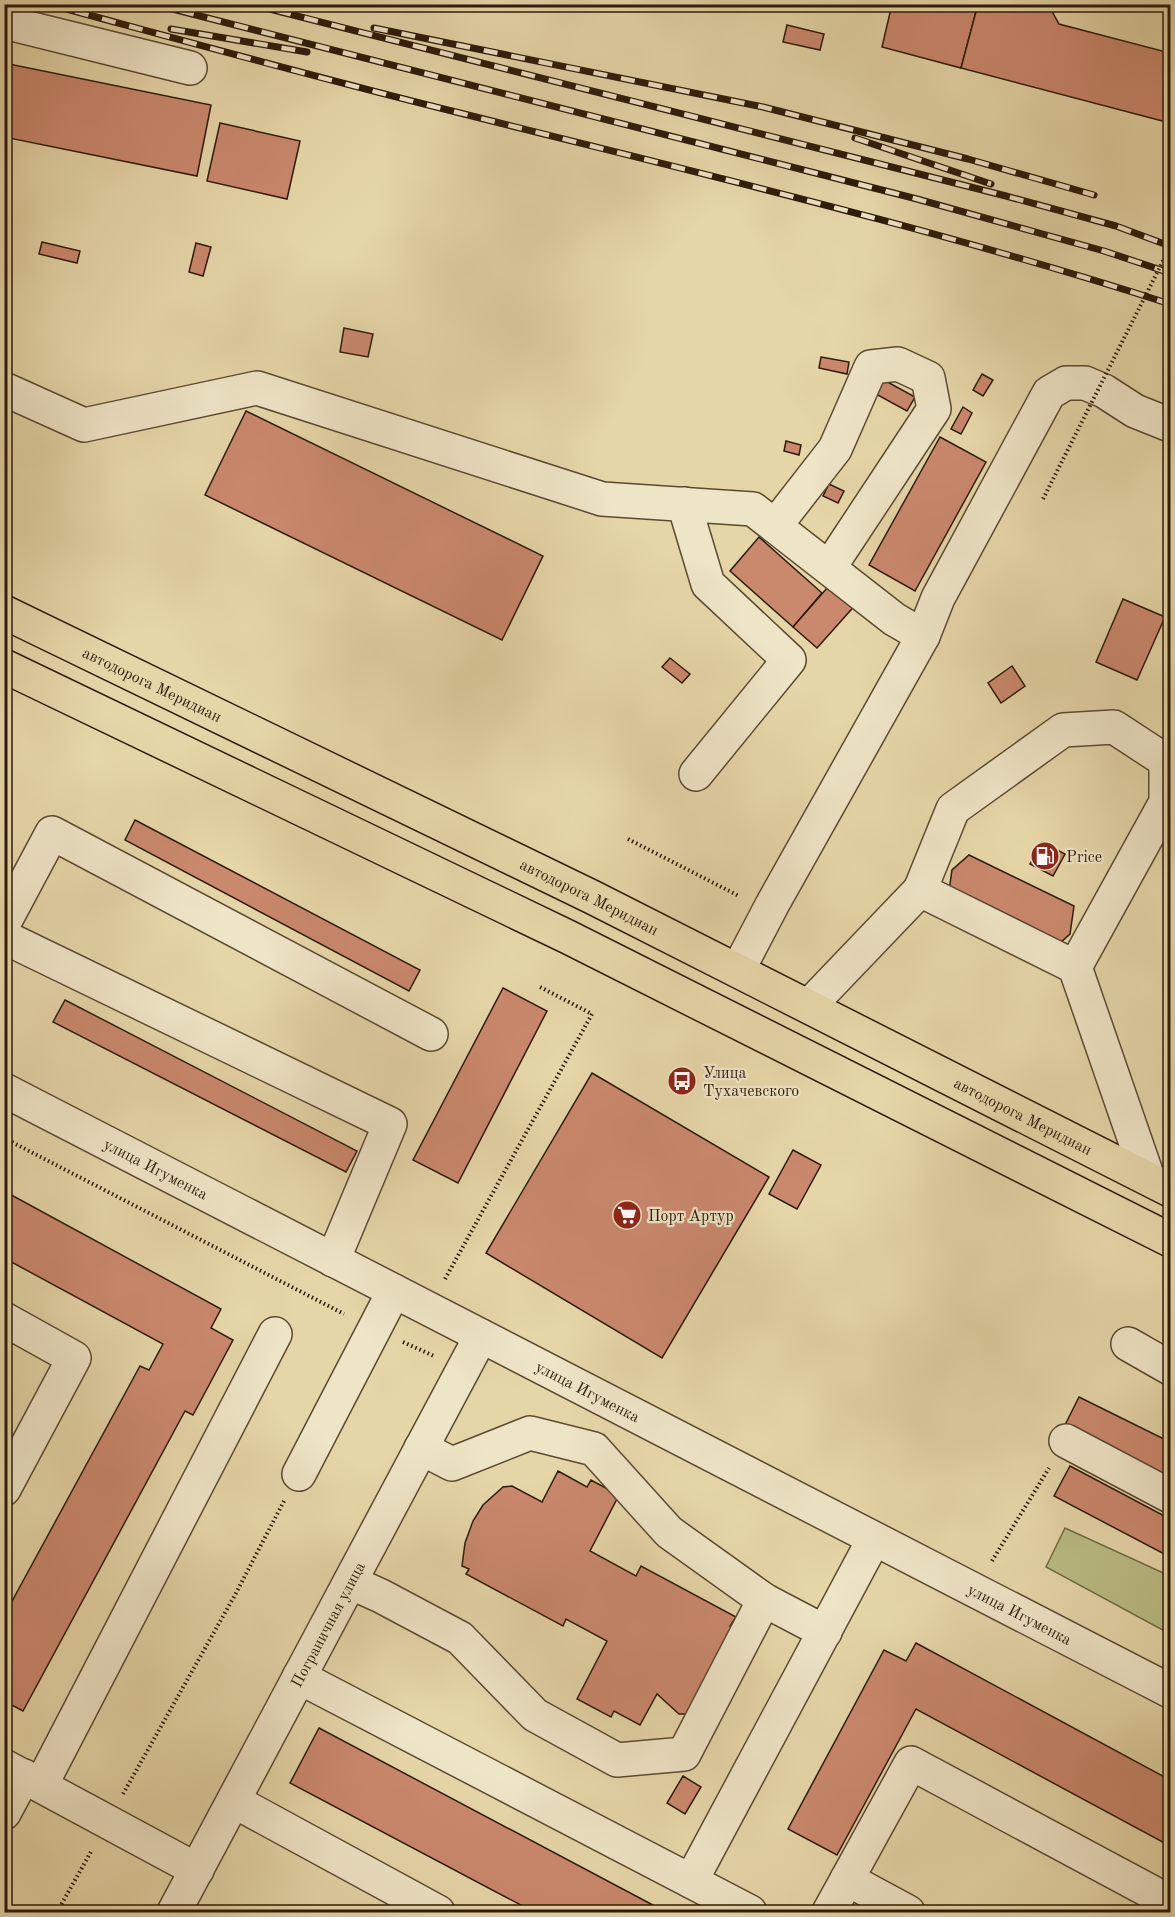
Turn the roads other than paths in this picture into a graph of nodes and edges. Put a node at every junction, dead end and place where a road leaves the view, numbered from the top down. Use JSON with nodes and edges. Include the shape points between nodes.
{"nodes":[{"id":1,"x":4,"y":22,"type":"edge"},
{"id":2,"x":190,"y":68,"type":"dead end"},
{"id":3,"x":4,"y":388,"type":"edge"},
{"id":4,"x":1170,"y":424,"type":"edge"},
{"id":5,"x":684,"y":504,"type":"junction"},
{"id":6,"x":775,"y":526,"type":"junction"},
{"id":7,"x":829,"y":568,"type":"junction"},
{"id":8,"x":4,"y":612,"type":"edge"},
{"id":9,"x":923,"y":636,"type":"junction"},
{"id":10,"x":4,"y":666,"type":"edge"},
{"id":11,"x":696,"y":774,"type":"dead end"},
{"id":12,"x":920,"y":890,"type":"junction"},
{"id":13,"x":4,"y":923,"type":"edge"},
{"id":14,"x":4,"y":937,"type":"edge"},
{"id":15,"x":1075,"y":967,"type":"junction"},
{"id":16,"x":738,"y":970,"type":"junction"},
{"id":17,"x":809,"y":1006,"type":"junction"},
{"id":18,"x":431,"y":1034,"type":"dead end"},
{"id":19,"x":4,"y":1090,"type":"edge"},
{"id":20,"x":1159,"y":1184,"type":"edge"},
{"id":21,"x":1170,"y":1240,"type":"edge"},
{"id":22,"x":333,"y":1260,"type":"junction"},
{"id":23,"x":394,"y":1291,"type":"junction"},
{"id":24,"x":4,"y":1319,"type":"edge"},
{"id":25,"x":275,"y":1334,"type":"dead end"},
{"id":26,"x":481,"y":1336,"type":"junction"},
{"id":27,"x":1128,"y":1344,"type":"dead end"},
{"id":28,"x":1170,"y":1368,"type":"edge"},
{"id":29,"x":1066,"y":1441,"type":"road end"},
{"id":30,"x":421,"y":1448,"type":"junction"},
{"id":31,"x":299,"y":1474,"type":"road end"},
{"id":32,"x":4,"y":1489,"type":"edge"},
{"id":33,"x":1170,"y":1496,"type":"edge"},
{"id":34,"x":874,"y":1539,"type":"junction"},
{"id":35,"x":350,"y":1582,"type":"junction"},
{"id":36,"x":764,"y":1600,"type":"junction"},
{"id":37,"x":825,"y":1632,"type":"junction"},
{"id":38,"x":299,"y":1677,"type":"junction"},
{"id":39,"x":1170,"y":1691,"type":"edge"},
{"id":40,"x":23,"y":1776,"type":"edge"},
{"id":41,"x":234,"y":1802,"type":"junction"},
{"id":42,"x":4,"y":1813,"type":"edge"},
{"id":43,"x":197,"y":1870,"type":"junction"},
{"id":44,"x":847,"y":1879,"type":"junction"},
{"id":45,"x":691,"y":1881,"type":"junction"},
{"id":46,"x":1170,"y":1902,"type":"edge"},
{"id":47,"x":174,"y":1912,"type":"edge"},
{"id":48,"x":438,"y":1912,"type":"edge"},
{"id":49,"x":750,"y":1912,"type":"edge"},
{"id":50,"x":829,"y":1912,"type":"edge"},
{"id":51,"x":908,"y":1912,"type":"edge"}],
"edges":[{"from":1,"to":2,"type":"street"},
{"from":3,"to":5,"type":"street","via":[[84,425],[257,388],[602,499]]},
{"from":4,"to":9,"type":"street","via":[[1135,411],[1085,383],[1066,383],[1049,393],[938,598]]},
{"from":5,"to":6,"type":"street","via":[[753,509]]},
{"from":5,"to":11,"type":"street","via":[[708,584],[789,660]]},
{"from":6,"to":7,"type":"street"},
{"from":6,"to":7,"type":"street","via":[[835,449],[871,367],[898,363],[928,378],[934,409]]},
{"from":7,"to":9,"type":"street","via":[[894,619]]},
{"from":8,"to":16,"type":"main road","name":"автодорога Меридиан"},
{"from":9,"to":16,"type":"street"},
{"from":10,"to":21,"type":"main road","via":[[568,937]]},
{"from":12,"to":15,"type":"street"},
{"from":12,"to":15,"type":"street","via":[[953,809],[1063,730],[1114,727],[1166,761],[1166,802]]},
{"from":12,"to":17,"type":"street"},
{"from":13,"to":18,"type":"street","via":[[52,833]]},
{"from":14,"to":22,"type":"street","via":[[390,1124]]},
{"from":15,"to":20,"type":"street"},
{"from":16,"to":17,"type":"main road","name":"автодорога Меридиан"},
{"from":17,"to":20,"type":"main road","name":"автодорога Меридиан"},
{"from":19,"to":22,"type":"street","name":"улица Игуменка"},
{"from":22,"to":23,"type":"street","name":"улица Игуменка"},
{"from":23,"to":26,"type":"street","name":"улица Игуменка"},
{"from":23,"to":31,"type":"street"},
{"from":24,"to":32,"type":"street","via":[[74,1358]]},
{"from":25,"to":40,"type":"street"},
{"from":26,"to":30,"type":"street","name":"Пограничная улица"},
{"from":26,"to":34,"type":"street","name":"улица Игуменка"},
{"from":27,"to":28,"type":"street"},
{"from":29,"to":33,"type":"street"},
{"from":30,"to":35,"type":"street","name":"Пограничная улица"},
{"from":30,"to":36,"type":"street","via":[[452,1464],[530,1433],[594,1449],[669,1532]]},
{"from":34,"to":37,"type":"street"},
{"from":34,"to":39,"type":"street","name":"улица Игуменка"},
{"from":35,"to":36,"type":"street","via":[[460,1638],[535,1715],[617,1760],[684,1754]]},
{"from":35,"to":38,"type":"street","name":"Пограничная улица"},
{"from":36,"to":37,"type":"street"},
{"from":37,"to":45,"type":"street"},
{"from":38,"to":41,"type":"street","name":"Пограничная улица"},
{"from":38,"to":45,"type":"street"},
{"from":40,"to":42,"type":"street"},
{"from":40,"to":43,"type":"street"},
{"from":41,"to":43,"type":"street","name":"Пограничная улица"},
{"from":41,"to":48,"type":"street"},
{"from":43,"to":47,"type":"street","name":"Пограничная улица"},
{"from":44,"to":46,"type":"street","via":[[911,1763]]},
{"from":44,"to":50,"type":"street"},
{"from":44,"to":51,"type":"street"},
{"from":45,"to":49,"type":"street"}]}
